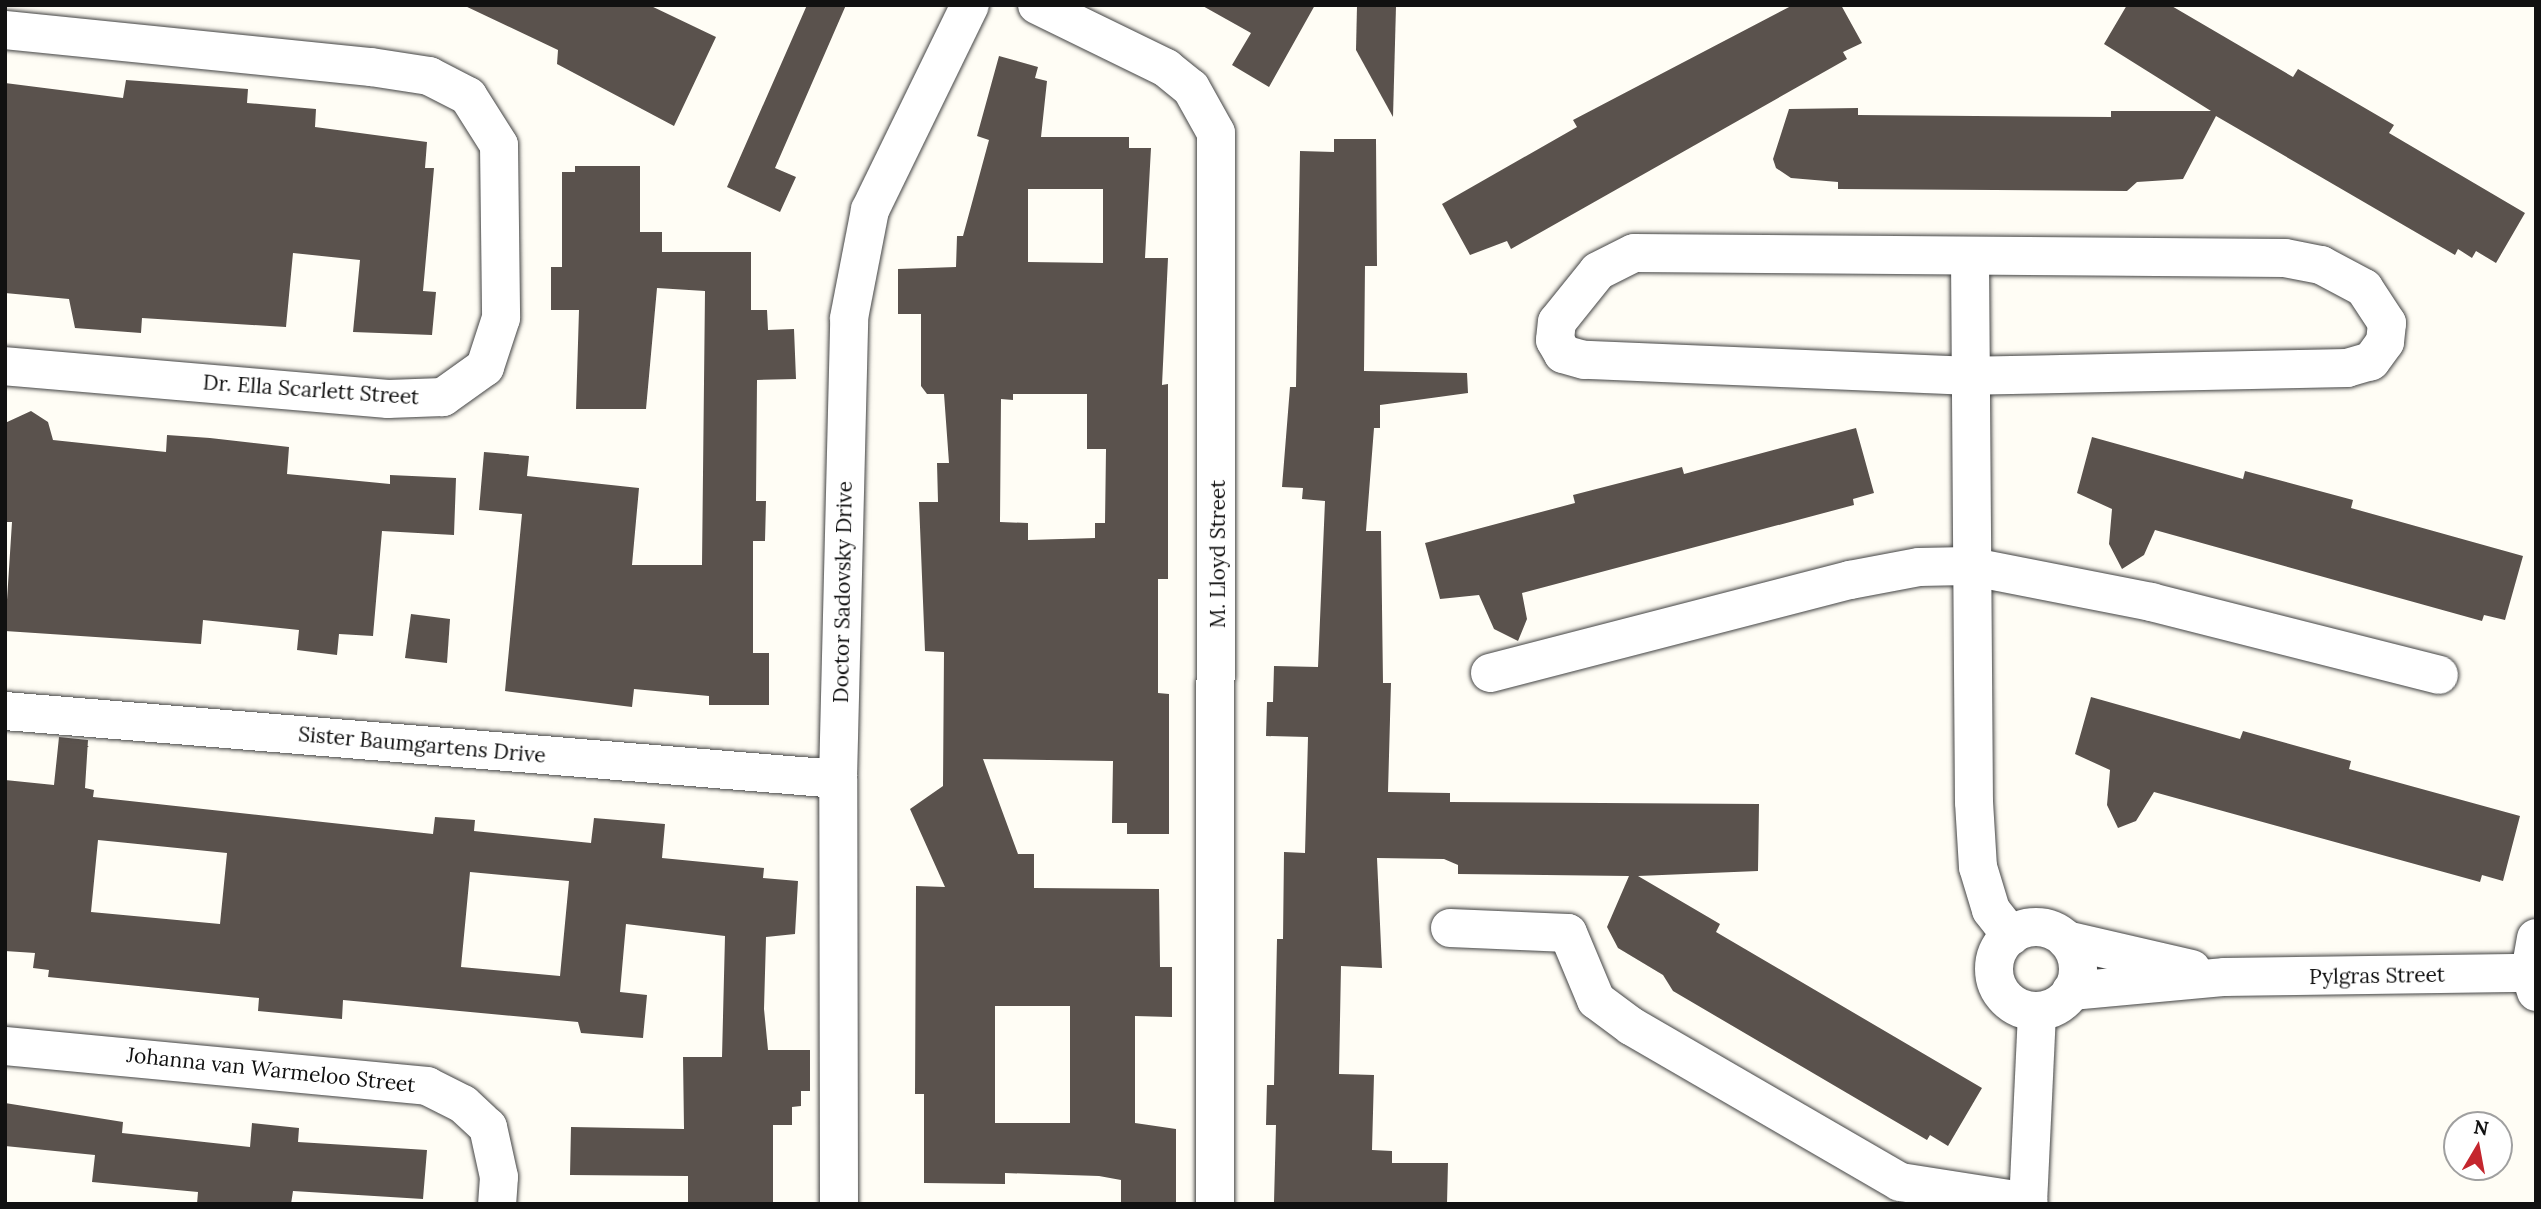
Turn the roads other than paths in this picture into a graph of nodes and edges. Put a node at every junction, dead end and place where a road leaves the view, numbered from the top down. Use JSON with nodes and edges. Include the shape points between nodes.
{"nodes":[{"id":1,"x":970,"y":5,"type":"edge"},
{"id":2,"x":1037,"y":5,"type":"edge"},
{"id":3,"x":5,"y":30,"type":"edge"},
{"id":4,"x":1970,"y":259,"type":"junction"},
{"id":5,"x":5,"y":366,"type":"edge"},
{"id":6,"x":1972,"y":376,"type":"junction"},
{"id":7,"x":1968,"y":566,"type":"junction"},
{"id":8,"x":1490,"y":673,"type":"dead end"},
{"id":9,"x":2440,"y":675,"type":"dead end"},
{"id":10,"x":5,"y":711,"type":"edge"},
{"id":11,"x":838,"y":779,"type":"junction"},
{"id":12,"x":1450,"y":928,"type":"dead end"},
{"id":13,"x":2011,"y":936,"type":"junction"},
{"id":14,"x":2066,"y":940,"type":"junction"},
{"id":15,"x":2534,"y":968,"type":"edge"},
{"id":16,"x":2225,"y":977,"type":"junction"},
{"id":17,"x":2071,"y":991,"type":"junction"},
{"id":18,"x":2037,"y":1011,"type":"junction"},
{"id":19,"x":5,"y":1046,"type":"edge"},
{"id":20,"x":2028,"y":1203,"type":"edge"},
{"id":21,"x":497,"y":1204,"type":"edge"},
{"id":22,"x":839,"y":1204,"type":"edge"},
{"id":23,"x":1215,"y":1204,"type":"edge"}],
"edges":[{"from":1,"to":11,"type":"street","name":"Doctor Sadovsky Drive","via":[[870,210],[856,262]]},
{"from":2,"to":23,"type":"street","name":"M. Lloyd Street","via":[[1166,68],[1191,88],[1216,133]]},
{"from":3,"to":5,"type":"street","name":"Dr. Ella Scarlett Street","via":[[429,76],[468,96],[499,145],[501,318],[485,367],[443,397],[388,399]]},
{"from":4,"to":6,"type":"street"},
{"from":4,"to":6,"type":"street","via":[[2285,258],[2321,265],[2364,288],[2387,323],[2385,342],[2371,361],[2347,368]]},
{"from":4,"to":6,"type":"street","via":[[1634,253],[1598,271],[1557,322],[1555,340],[1563,354],[1584,360]]},
{"from":6,"to":7,"type":"street"},
{"from":7,"to":8,"type":"street","via":[[1920,567],[1850,580]]},
{"from":7,"to":9,"type":"street","via":[[2151,602]]},
{"from":7,"to":13,"type":"street","via":[[1978,866],[1991,910]]},
{"from":10,"to":11,"type":"street","name":"Sister Baumgartens Drive"},
{"from":11,"to":22,"type":"street","name":"Doctor Sadovsky Drive"},
{"from":12,"to":20,"type":"street","via":[[1568,933],[1596,1000],[1631,1026],[1900,1182]]},
{"from":13,"to":14,"type":"street","via":[[2045,928]]},
{"from":13,"to":18,"type":"street","via":[[1995,957],[1996,983],[2012,1004]]},
{"from":14,"to":16,"type":"street","name":"Pylgras Street"},
{"from":14,"to":17,"type":"street","via":[[2078,964]]},
{"from":15,"to":16,"type":"street","name":"Pylgras Street"},
{"from":16,"to":17,"type":"street","name":"Pylgras Street"},
{"from":17,"to":18,"type":"street"},
{"from":18,"to":20,"type":"street"},
{"from":19,"to":21,"type":"street","name":"Johanna van Warmeloo Street","via":[[427,1086],[463,1104],[488,1127],[499,1177]]}]}
